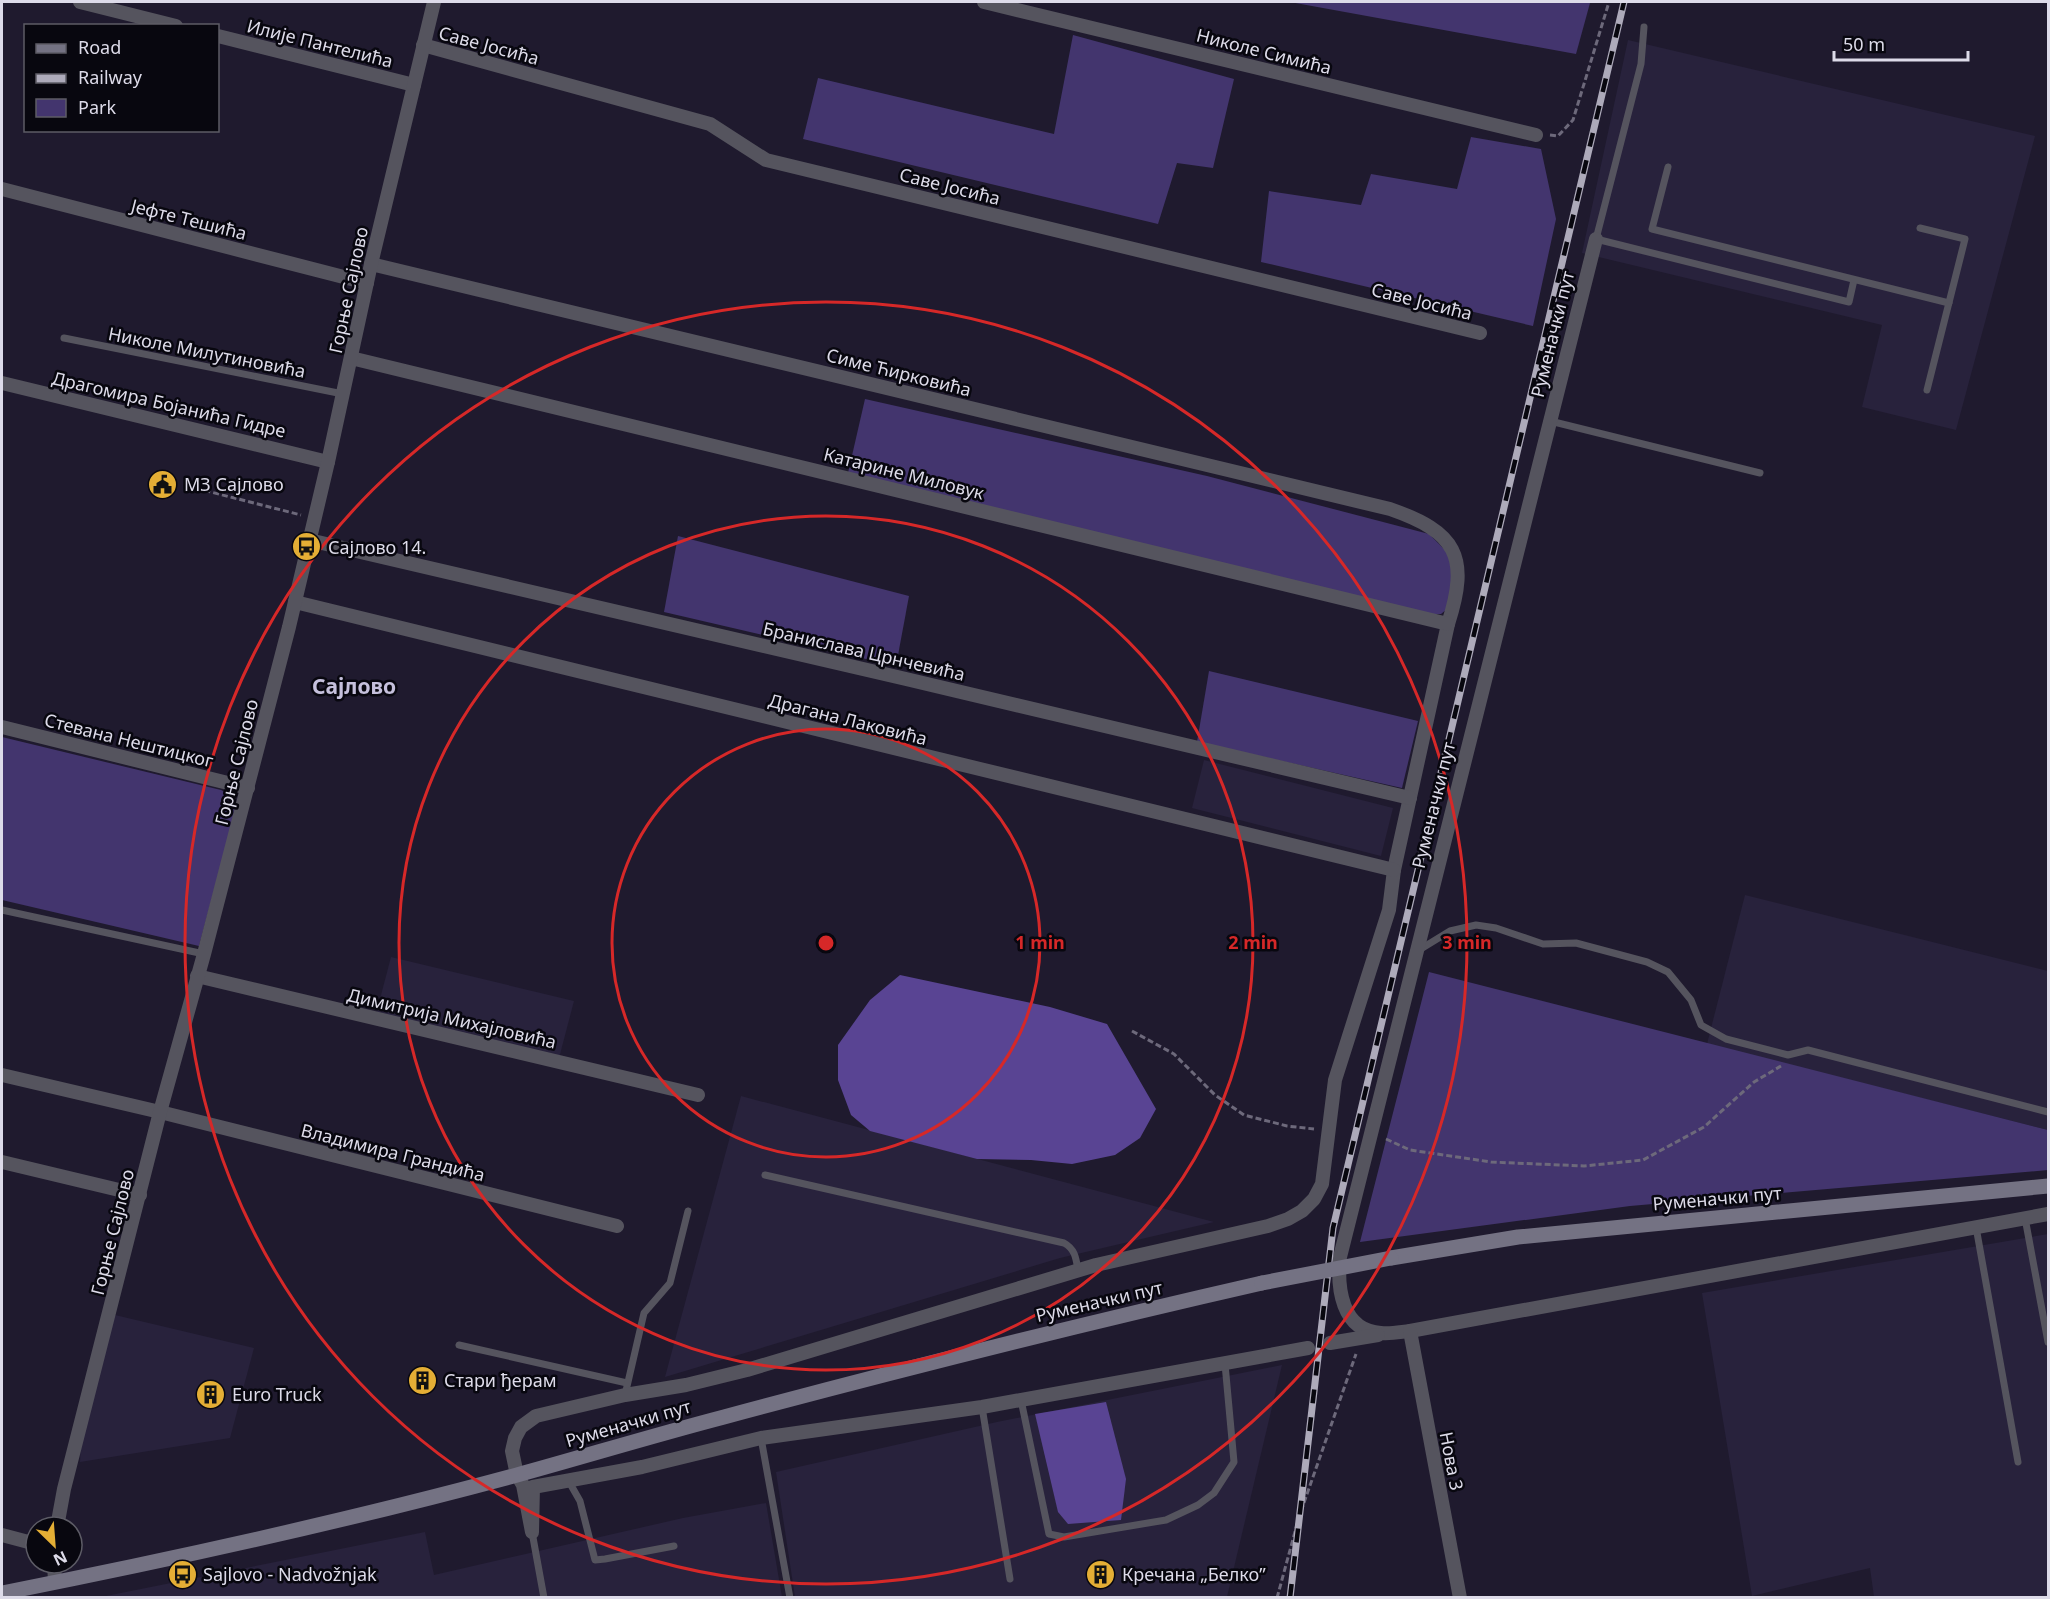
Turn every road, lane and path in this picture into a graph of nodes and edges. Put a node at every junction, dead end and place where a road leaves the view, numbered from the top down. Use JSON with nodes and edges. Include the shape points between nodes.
{"nodes":[{"id":1,"x":80,"y":2,"type":"edge"},
{"id":2,"x":434,"y":2,"type":"edge"},
{"id":3,"x":984,"y":2,"type":"edge"},
{"id":4,"x":1610,"y":2,"type":"edge"},
{"id":5,"x":168,"y":24,"type":"edge"},
{"id":6,"x":1644,"y":27,"type":"dead end"},
{"id":7,"x":219,"y":36,"type":"edge"},
{"id":8,"x":423,"y":45,"type":"junction"},
{"id":9,"x":414,"y":85,"type":"junction"},
{"id":10,"x":1536,"y":135,"type":"joint"},
{"id":11,"x":1668,"y":167,"type":"dead end"},
{"id":12,"x":2,"y":189,"type":"edge"},
{"id":13,"x":1920,"y":228,"type":"dead end"},
{"id":14,"x":1596,"y":239,"type":"junction"},
{"id":15,"x":371,"y":264,"type":"junction"},
{"id":16,"x":1854,"y":280,"type":"junction"},
{"id":17,"x":367,"y":283,"type":"junction"},
{"id":18,"x":1949,"y":303,"type":"junction"},
{"id":19,"x":1480,"y":333,"type":"dead end"},
{"id":20,"x":64,"y":338,"type":"dead end"},
{"id":21,"x":351,"y":358,"type":"junction"},
{"id":22,"x":2,"y":383,"type":"edge"},
{"id":23,"x":1927,"y":390,"type":"dead end"},
{"id":24,"x":343,"y":394,"type":"junction"},
{"id":25,"x":1550,"y":421,"type":"junction"},
{"id":26,"x":328,"y":462,"type":"junction"},
{"id":27,"x":1760,"y":473,"type":"dead end"},
{"id":28,"x":187,"y":486,"type":"dead end"},
{"id":29,"x":314,"y":518,"type":"junction"},
{"id":30,"x":309,"y":540,"type":"junction"},
{"id":31,"x":295,"y":602,"type":"junction"},
{"id":32,"x":1448,"y":624,"type":"junction"},
{"id":33,"x":2,"y":727,"type":"edge"},
{"id":34,"x":248,"y":788,"type":"junction"},
{"id":35,"x":1410,"y":798,"type":"junction"},
{"id":36,"x":1394,"y":870,"type":"junction"},
{"id":37,"x":2,"y":910,"type":"edge"},
{"id":38,"x":1417,"y":951,"type":"junction"},
{"id":39,"x":204,"y":954,"type":"junction"},
{"id":40,"x":197,"y":976,"type":"junction"},
{"id":41,"x":1132,"y":1031,"type":"dead end"},
{"id":42,"x":1808,"y":1050,"type":"junction"},
{"id":43,"x":2,"y":1076,"type":"edge"},
{"id":44,"x":698,"y":1095,"type":"dead end"},
{"id":45,"x":160,"y":1112,"type":"junction"},
{"id":46,"x":2049,"y":1112,"type":"edge"},
{"id":47,"x":1328,"y":1130,"type":"junction"},
{"id":48,"x":1371,"y":1132,"type":"junction"},
{"id":49,"x":2,"y":1162,"type":"edge"},
{"id":50,"x":765,"y":1175,"type":"dead end"},
{"id":51,"x":2049,"y":1186,"type":"edge"},
{"id":52,"x":140,"y":1195,"type":"junction"},
{"id":53,"x":688,"y":1211,"type":"dead end"},
{"id":54,"x":2049,"y":1214,"type":"edge"},
{"id":55,"x":2025,"y":1218,"type":"junction"},
{"id":56,"x":617,"y":1226,"type":"dead end"},
{"id":57,"x":1976,"y":1227,"type":"junction"},
{"id":58,"x":1078,"y":1271,"type":"junction"},
{"id":59,"x":1410,"y":1330,"type":"junction"},
{"id":60,"x":1385,"y":1333,"type":"junction"},
{"id":61,"x":1361,"y":1338,"type":"junction"},
{"id":62,"x":2049,"y":1342,"type":"edge"},
{"id":63,"x":1330,"y":1343,"type":"dead end"},
{"id":64,"x":459,"y":1345,"type":"dead end"},
{"id":65,"x":1308,"y":1348,"type":"dead end"},
{"id":66,"x":1225,"y":1364,"type":"junction"},
{"id":67,"x":626,"y":1389,"type":"junction"},
{"id":68,"x":1021,"y":1400,"type":"junction"},
{"id":69,"x":982,"y":1407,"type":"junction"},
{"id":70,"x":761,"y":1438,"type":"junction"},
{"id":71,"x":2018,"y":1462,"type":"dead end"},
{"id":72,"x":517,"y":1475,"type":"junction"},
{"id":73,"x":568,"y":1480,"type":"junction"},
{"id":74,"x":59,"y":1515,"type":"edge"},
{"id":75,"x":532,"y":1532,"type":"junction"},
{"id":76,"x":2,"y":1535,"type":"edge"},
{"id":77,"x":24,"y":1541,"type":"edge"},
{"id":78,"x":674,"y":1546,"type":"dead end"},
{"id":79,"x":55,"y":1575,"type":"edge"},
{"id":80,"x":1010,"y":1579,"type":"dead end"},
{"id":81,"x":55,"y":1582,"type":"junction"},
{"id":82,"x":34,"y":1592,"type":"edge"},
{"id":83,"x":2,"y":1593,"type":"edge"},
{"id":84,"x":544,"y":1598,"type":"edge"},
{"id":85,"x":790,"y":1598,"type":"edge"},
{"id":86,"x":1277,"y":1598,"type":"edge"},
{"id":87,"x":1460,"y":1598,"type":"edge"}],
"edges":[{"from":1,"to":5,"type":"street"},
{"from":2,"to":8,"type":"street","name":"Горње Сајлово"},
{"from":3,"to":10,"type":"street","name":"Николе Симића"},
{"from":4,"to":10,"type":"path","via":[[1573,120],[1558,136]]},
{"from":6,"to":14,"type":"lane","via":[[1641,64]]},
{"from":7,"to":9,"type":"street","name":"Илије Пантелића"},
{"from":8,"to":9,"type":"street","name":"Горње Сајлово"},
{"from":8,"to":19,"type":"street","name":"Саве Јосића","via":[[710,124],[766,160]]},
{"from":9,"to":15,"type":"street","name":"Горње Сајлово"},
{"from":11,"to":16,"type":"lane","via":[[1652,229]]},
{"from":12,"to":17,"type":"street","name":"Јефте Тешића"},
{"from":13,"to":18,"type":"lane","via":[[1965,239]]},
{"from":14,"to":16,"type":"lane","via":[[1849,302]]},
{"from":14,"to":25,"type":"street","name":"Руменачки пут"},
{"from":15,"to":17,"type":"street","name":"Горње Сајлово"},
{"from":15,"to":32,"type":"street","name":"Симе Ћирковића","via":[[1418,519],[1447,539],[1453,550],[1456,596]]},
{"from":16,"to":18,"type":"lane"},
{"from":17,"to":21,"type":"street","name":"Горње Сајлово"},
{"from":18,"to":23,"type":"lane"},
{"from":20,"to":24,"type":"lane","name":"Николе Милутиновића"},
{"from":21,"to":24,"type":"street","name":"Горње Сајлово"},
{"from":21,"to":32,"type":"street","name":"Катарине Миловук"},
{"from":22,"to":26,"type":"street","name":"Драгомира Бојанића Гидре"},
{"from":24,"to":26,"type":"street","name":"Горње Сајлово"},
{"from":25,"to":27,"type":"lane"},
{"from":25,"to":38,"type":"street","name":"Руменачки пут"},
{"from":26,"to":29,"type":"street","name":"Горње Сајлово"},
{"from":28,"to":29,"type":"path"},
{"from":29,"to":30,"type":"street","name":"Горње Сајлово"},
{"from":30,"to":31,"type":"street","name":"Горње Сајлово"},
{"from":30,"to":35,"type":"street","name":"Бранислава Црнчевића"},
{"from":31,"to":34,"type":"street","name":"Горње Сајлово"},
{"from":31,"to":36,"type":"street","name":"Драгана Лаковића"},
{"from":32,"to":35,"type":"street","name":"Симе Ћирковића"},
{"from":33,"to":34,"type":"street","name":"Стевана Нештицког"},
{"from":34,"to":39,"type":"street","name":"Горње Сајлово"},
{"from":35,"to":36,"type":"street","name":"Симе Ћирковића"},
{"from":36,"to":47,"type":"street","name":"Симе Ћирковића","via":[[1389,910],[1335,1080]]},
{"from":37,"to":39,"type":"lane"},
{"from":38,"to":42,"type":"lane","via":[[1450,931],[1476,925],[1543,944],[1576,944],[1647,962],[1668,972],[1691,1000],[1701,1025],[1726,1039],[1788,1055]]},
{"from":38,"to":48,"type":"street","name":"Руменачки пут"},
{"from":39,"to":40,"type":"street","name":"Горње Сајлово"},
{"from":40,"to":44,"type":"street","name":"Димитрија Михајловића"},
{"from":40,"to":45,"type":"street","name":"Горње Сајлово"},
{"from":41,"to":47,"type":"path","via":[[1174,1054],[1215,1095],[1244,1115],[1287,1126]]},
{"from":42,"to":46,"type":"lane"},
{"from":42,"to":48,"type":"path","via":[[1754,1082],[1704,1127],[1643,1160],[1584,1166],[1491,1162],[1410,1150]]},
{"from":43,"to":45,"type":"street","name":"Владимира Грандића"},
{"from":45,"to":52,"type":"street","name":"Горње Сајлово"},
{"from":45,"to":56,"type":"street","name":"Владимира Грандића"},
{"from":47,"to":58,"type":"street","name":"Симе Ћирковића","via":[[1322,1184],[1309,1205],[1295,1216],[1268,1226]]},
{"from":48,"to":60,"type":"street","name":"Руменачки пут","via":[[1338,1275],[1348,1315],[1367,1330]]},
{"from":49,"to":52,"type":"street"},
{"from":50,"to":58,"type":"lane","via":[[1064,1243],[1074,1252]]},
{"from":51,"to":72,"type":"main road","name":"Руменачки пут","bridge":true,"via":[[1518,1237],[1391,1258],[1072,1326]]},
{"from":52,"to":74,"type":"street","name":"Горње Сајлово"},
{"from":53,"to":67,"type":"lane","via":[[670,1283],[644,1313]]},
{"from":54,"to":55,"type":"street","name":"Руменачки пут"},
{"from":55,"to":57,"type":"street","name":"Руменачки пут"},
{"from":55,"to":62,"type":"lane"},
{"from":57,"to":59,"type":"street","name":"Руменачки пут"},
{"from":57,"to":71,"type":"lane"},
{"from":58,"to":67,"type":"street","name":"Симе Ћирковића","via":[[747,1370],[687,1385]]},
{"from":59,"to":60,"type":"street","name":"Руменачки пут"},
{"from":59,"to":87,"type":"street","name":"Нова 3"},
{"from":60,"to":61,"type":"street"},
{"from":61,"to":63,"type":"street"},
{"from":61,"to":86,"type":"path","via":[[1299,1517]]},
{"from":64,"to":67,"type":"lane"},
{"from":65,"to":66,"type":"street"},
{"from":66,"to":68,"type":"street"},
{"from":66,"to":68,"type":"lane","via":[[1234,1462],[1214,1493],[1166,1520],[1064,1537],[1049,1534]]},
{"from":67,"to":72,"type":"street","name":"Симе Ћирковића","via":[[588,1405],[544,1413],[528,1421],[513,1445]]},
{"from":68,"to":69,"type":"street"},
{"from":69,"to":70,"type":"street"},
{"from":69,"to":80,"type":"lane"},
{"from":70,"to":73,"type":"street","via":[[642,1467]]},
{"from":70,"to":85,"type":"lane"},
{"from":72,"to":75,"type":"street","name":"Симе Ћирковића","via":[[523,1485]]},
{"from":72,"to":81,"type":"main road","name":"Руменачки пут","via":[[313,1527]]},
{"from":73,"to":75,"type":"street","via":[[533,1487]]},
{"from":73,"to":78,"type":"lane","via":[[580,1501],[595,1560]]},
{"from":75,"to":84,"type":"lane"},
{"from":76,"to":77,"type":"street"},
{"from":79,"to":81,"type":"street"},
{"from":81,"to":82,"type":"main road","name":"Руменачки пут"},
{"from":82,"to":83,"type":"main road","name":"Руменачки пут"}]}
